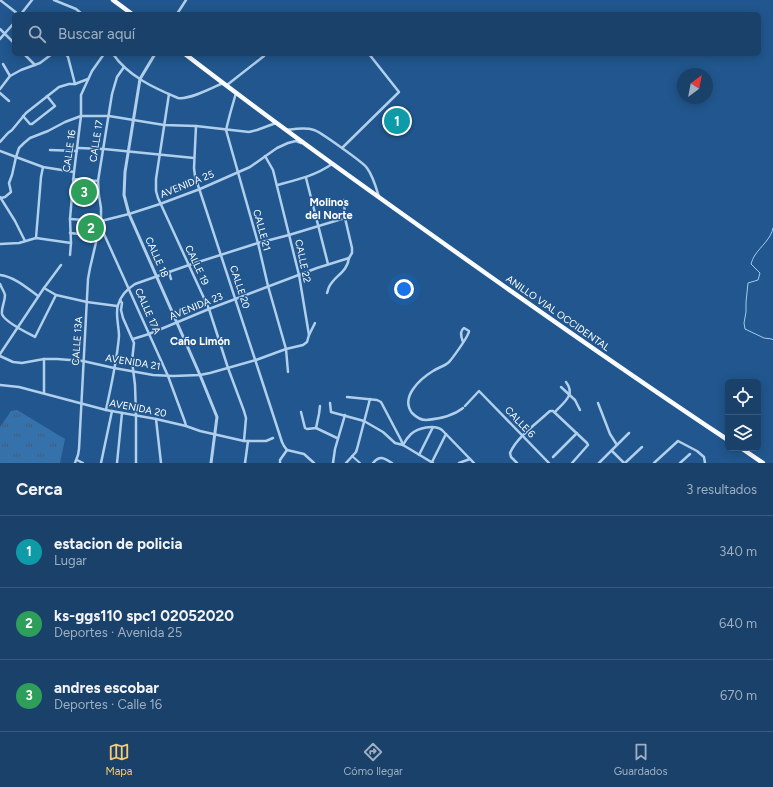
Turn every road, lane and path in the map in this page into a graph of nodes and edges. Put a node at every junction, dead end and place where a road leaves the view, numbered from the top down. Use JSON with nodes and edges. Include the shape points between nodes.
{"nodes":[{"id":1,"x":32,"y":0,"type":"edge"},
{"id":2,"x":54,"y":0,"type":"edge"},
{"id":3,"x":113,"y":0,"type":"edge"},
{"id":4,"x":186,"y":0,"type":"edge"},
{"id":5,"x":1,"y":2,"type":"edge"},
{"id":6,"x":15,"y":12,"type":"edge"},
{"id":7,"x":23,"y":12,"type":"edge"},
{"id":8,"x":80,"y":12,"type":"edge"},
{"id":9,"x":129,"y":12,"type":"edge"},
{"id":10,"x":178,"y":12,"type":"edge"},
{"id":11,"x":12,"y":25,"type":"edge"},
{"id":12,"x":0,"y":29,"type":"edge"},
{"id":13,"x":4,"y":34,"type":"junction"},
{"id":14,"x":0,"y":39,"type":"edge"},
{"id":15,"x":12,"y":41,"type":"edge"},
{"id":16,"x":26,"y":56,"type":"edge"},
{"id":17,"x":49,"y":56,"type":"edge"},
{"id":18,"x":67,"y":56,"type":"edge"},
{"id":19,"x":102,"y":56,"type":"edge"},
{"id":20,"x":115,"y":56,"type":"edge"},
{"id":21,"x":153,"y":56,"type":"edge"},
{"id":22,"x":188,"y":56,"type":"edge"},
{"id":23,"x":264,"y":56,"type":"dead end"},
{"id":24,"x":371,"y":56,"type":"edge"},
{"id":25,"x":3,"y":64,"type":"dead end"},
{"id":26,"x":35,"y":65,"type":"junction"},
{"id":27,"x":124,"y":67,"type":"junction"},
{"id":28,"x":10,"y":76,"type":"junction"},
{"id":29,"x":88,"y":79,"type":"junction"},
{"id":30,"x":140,"y":80,"type":"junction"},
{"id":31,"x":75,"y":84,"type":"junction"},
{"id":32,"x":225,"y":84,"type":"junction"},
{"id":33,"x":0,"y":89,"type":"edge"},
{"id":34,"x":0,"y":93,"type":"edge"},
{"id":35,"x":236,"y":93,"type":"junction"},
{"id":36,"x":169,"y":94,"type":"junction"},
{"id":37,"x":47,"y":96,"type":"junction"},
{"id":38,"x":9,"y":101,"type":"dead end"},
{"id":39,"x":23,"y":116,"type":"junction"},
{"id":40,"x":81,"y":116,"type":"junction"},
{"id":41,"x":109,"y":116,"type":"junction"},
{"id":42,"x":134,"y":121,"type":"junction"},
{"id":43,"x":276,"y":123,"type":"junction"},
{"id":44,"x":164,"y":125,"type":"junction"},
{"id":45,"x":196,"y":126,"type":"junction"},
{"id":46,"x":226,"y":130,"type":"junction"},
{"id":47,"x":285,"y":130,"type":"junction"},
{"id":48,"x":0,"y":142,"type":"edge"},
{"id":49,"x":304,"y":143,"type":"junction"},
{"id":50,"x":342,"y":148,"type":"junction"},
{"id":51,"x":77,"y":149,"type":"junction"},
{"id":52,"x":104,"y":149,"type":"junction"},
{"id":53,"x":50,"y":150,"type":"dead end"},
{"id":54,"x":0,"y":151,"type":"edge"},
{"id":55,"x":129,"y":152,"type":"junction"},
{"id":56,"x":160,"y":155,"type":"junction"},
{"id":57,"x":265,"y":156,"type":"junction"},
{"id":58,"x":16,"y":157,"type":"junction"},
{"id":59,"x":194,"y":158,"type":"junction"},
{"id":60,"x":332,"y":164,"type":"junction"},
{"id":61,"x":44,"y":167,"type":"junction"},
{"id":62,"x":74,"y":172,"type":"junction"},
{"id":63,"x":238,"y":172,"type":"junction"},
{"id":64,"x":306,"y":178,"type":"junction"},
{"id":65,"x":73,"y":179,"type":"junction"},
{"id":66,"x":98,"y":181,"type":"junction"},
{"id":67,"x":277,"y":185,"type":"junction"},
{"id":68,"x":200,"y":189,"type":"junction"},
{"id":69,"x":1,"y":199,"type":"edge"},
{"id":70,"x":380,"y":199,"type":"junction"},
{"id":71,"x":344,"y":200,"type":"dead end"},
{"id":72,"x":160,"y":204,"type":"junction"},
{"id":73,"x":129,"y":214,"type":"junction"},
{"id":74,"x":345,"y":218,"type":"junction"},
{"id":75,"x":70,"y":219,"type":"junction"},
{"id":76,"x":101,"y":221,"type":"junction"},
{"id":77,"x":318,"y":226,"type":"junction"},
{"id":78,"x":100,"y":227,"type":"junction"},
{"id":79,"x":70,"y":233,"type":"junction"},
{"id":80,"x":290,"y":235,"type":"junction"},
{"id":81,"x":98,"y":236,"type":"junction"},
{"id":82,"x":36,"y":238,"type":"junction"},
{"id":83,"x":25,"y":241,"type":"junction"},
{"id":84,"x":71,"y":243,"type":"junction"},
{"id":85,"x":258,"y":243,"type":"junction"},
{"id":86,"x":0,"y":244,"type":"edge"},
{"id":87,"x":221,"y":255,"type":"junction"},
{"id":88,"x":70,"y":256,"type":"dead end"},
{"id":89,"x":349,"y":258,"type":"junction"},
{"id":90,"x":328,"y":264,"type":"junction"},
{"id":91,"x":61,"y":265,"type":"dead end"},
{"id":92,"x":189,"y":265,"type":"junction"},
{"id":93,"x":169,"y":272,"type":"junction"},
{"id":94,"x":0,"y":275,"type":"edge"},
{"id":95,"x":299,"y":275,"type":"junction"},
{"id":96,"x":157,"y":276,"type":"junction"},
{"id":97,"x":171,"y":278,"type":"dead end"},
{"id":98,"x":0,"y":284,"type":"edge"},
{"id":99,"x":268,"y":286,"type":"junction"},
{"id":100,"x":129,"y":287,"type":"junction"},
{"id":101,"x":44,"y":288,"type":"junction"},
{"id":102,"x":327,"y":293,"type":"dead end"},
{"id":103,"x":56,"y":295,"type":"junction"},
{"id":104,"x":38,"y":296,"type":"junction"},
{"id":105,"x":236,"y":299,"type":"junction"},
{"id":106,"x":120,"y":300,"type":"junction"},
{"id":107,"x":87,"y":302,"type":"junction"},
{"id":108,"x":118,"y":306,"type":"junction"},
{"id":109,"x":1,"y":309,"type":"edge"},
{"id":110,"x":209,"y":309,"type":"junction"},
{"id":111,"x":177,"y":322,"type":"junction"},
{"id":112,"x":315,"y":323,"type":"dead end"},
{"id":113,"x":18,"y":327,"type":"junction"},
{"id":114,"x":149,"y":334,"type":"junction"},
{"id":115,"x":309,"y":335,"type":"junction"},
{"id":116,"x":133,"y":339,"type":"junction"},
{"id":117,"x":307,"y":342,"type":"joint"},
{"id":118,"x":463,"y":342,"type":"junction"},
{"id":119,"x":286,"y":349,"type":"junction"},
{"id":120,"x":0,"y":355,"type":"edge"},
{"id":121,"x":44,"y":359,"type":"junction"},
{"id":122,"x":256,"y":360,"type":"junction"},
{"id":123,"x":83,"y":361,"type":"junction"},
{"id":124,"x":114,"y":368,"type":"junction"},
{"id":125,"x":228,"y":368,"type":"junction"},
{"id":126,"x":133,"y":371,"type":"junction"},
{"id":127,"x":288,"y":372,"type":"dead end"},
{"id":128,"x":200,"y":375,"type":"junction"},
{"id":129,"x":168,"y":376,"type":"junction"},
{"id":130,"x":566,"y":382,"type":"dead end"},
{"id":131,"x":0,"y":385,"type":"edge"},
{"id":132,"x":561,"y":387,"type":"dead end"},
{"id":133,"x":44,"y":393,"type":"junction"},
{"id":134,"x":570,"y":395,"type":"junction"},
{"id":135,"x":347,"y":397,"type":"dead end"},
{"id":136,"x":370,"y":399,"type":"junction"},
{"id":137,"x":81,"y":403,"type":"junction"},
{"id":138,"x":330,"y":403,"type":"dead end"},
{"id":139,"x":598,"y":403,"type":"dead end"},
{"id":140,"x":320,"y":406,"type":"dead end"},
{"id":141,"x":106,"y":410,"type":"junction"},
{"id":142,"x":580,"y":410,"type":"dead end"},
{"id":143,"x":112,"y":411,"type":"junction"},
{"id":144,"x":301,"y":412,"type":"dead end"},
{"id":145,"x":555,"y":412,"type":"junction"},
{"id":146,"x":122,"y":413,"type":"junction"},
{"id":147,"x":136,"y":415,"type":"junction"},
{"id":148,"x":345,"y":416,"type":"junction"},
{"id":149,"x":156,"y":419,"type":"junction"},
{"id":150,"x":364,"y":421,"type":"junction"},
{"id":151,"x":186,"y":426,"type":"junction"},
{"id":152,"x":433,"y":427,"type":"junction"},
{"id":153,"x":316,"y":428,"type":"junction"},
{"id":154,"x":577,"y":433,"type":"junction"},
{"id":155,"x":629,"y":433,"type":"dead end"},
{"id":156,"x":446,"y":434,"type":"junction"},
{"id":157,"x":215,"y":435,"type":"junction"},
{"id":158,"x":523,"y":436,"type":"junction"},
{"id":159,"x":273,"y":438,"type":"dead end"},
{"id":160,"x":337,"y":438,"type":"junction"},
{"id":161,"x":725,"y":438,"type":"edge"},
{"id":162,"x":246,"y":441,"type":"junction"},
{"id":163,"x":403,"y":445,"type":"junction"},
{"id":164,"x":617,"y":445,"type":"junction"},
{"id":165,"x":642,"y":446,"type":"dead end"},
{"id":166,"x":287,"y":450,"type":"junction"},
{"id":167,"x":612,"y":451,"type":"junction"},
{"id":168,"x":745,"y":451,"type":"edge"},
{"id":169,"x":690,"y":454,"type":"dead end"},
{"id":170,"x":419,"y":455,"type":"junction"},
{"id":171,"x":352,"y":456,"type":"junction"},
{"id":172,"x":553,"y":457,"type":"dead end"},
{"id":173,"x":470,"y":459,"type":"junction"},
{"id":174,"x":76,"y":462,"type":"edge"},
{"id":175,"x":84,"y":463,"type":"edge"},
{"id":176,"x":101,"y":463,"type":"edge"},
{"id":177,"x":117,"y":463,"type":"edge"},
{"id":178,"x":136,"y":463,"type":"edge"},
{"id":179,"x":161,"y":463,"type":"edge"},
{"id":180,"x":211,"y":463,"type":"edge"},
{"id":181,"x":245,"y":463,"type":"edge"},
{"id":182,"x":280,"y":463,"type":"edge"},
{"id":183,"x":314,"y":463,"type":"edge"},
{"id":184,"x":334,"y":463,"type":"edge"},
{"id":185,"x":346,"y":463,"type":"edge"},
{"id":186,"x":360,"y":463,"type":"edge"},
{"id":187,"x":373,"y":463,"type":"edge"},
{"id":188,"x":392,"y":463,"type":"edge"},
{"id":189,"x":432,"y":463,"type":"edge"},
{"id":190,"x":459,"y":463,"type":"edge"},
{"id":191,"x":474,"y":463,"type":"edge"},
{"id":192,"x":517,"y":463,"type":"edge"},
{"id":193,"x":549,"y":463,"type":"edge"},
{"id":194,"x":572,"y":463,"type":"edge"},
{"id":195,"x":599,"y":463,"type":"edge"},
{"id":196,"x":624,"y":463,"type":"edge"},
{"id":197,"x":654,"y":463,"type":"edge"},
{"id":198,"x":680,"y":463,"type":"edge"},
{"id":199,"x":705,"y":463,"type":"edge"},
{"id":200,"x":763,"y":463,"type":"edge"}],
"edges":[{"from":1,"to":7,"type":"street"},
{"from":2,"to":8,"type":"street"},
{"from":3,"to":9,"type":"highway"},
{"from":4,"to":10,"type":"street"},
{"from":5,"to":6,"type":"street"},
{"from":11,"to":13,"type":"street"},
{"from":12,"to":13,"type":"street"},
{"from":13,"to":14,"type":"street"},
{"from":13,"to":15,"type":"street"},
{"from":16,"to":26,"type":"street"},
{"from":17,"to":26,"type":"street"},
{"from":18,"to":31,"type":"street"},
{"from":19,"to":29,"type":"street","name":"CALLE 16"},
{"from":20,"to":27,"type":"street"},
{"from":21,"to":30,"type":"street","name":"CALLE 18"},
{"from":22,"to":32,"type":"highway","name":"ANILLO VIAL OCCIDENTAL"},
{"from":23,"to":32,"type":"street"},
{"from":24,"to":50,"type":"street","via":[[399,92]]},
{"from":25,"to":28,"type":"street"},
{"from":26,"to":28,"type":"street"},
{"from":27,"to":30,"type":"street"},
{"from":27,"to":41,"type":"street","name":"CALLE 17","via":[[114,84]]},
{"from":28,"to":33,"type":"street"},
{"from":29,"to":31,"type":"street"},
{"from":29,"to":40,"type":"street","name":"CALLE 16","via":[[81,95]]},
{"from":30,"to":36,"type":"street"},
{"from":30,"to":42,"type":"street","name":"CALLE 18"},
{"from":31,"to":37,"type":"street","via":[[59,87]]},
{"from":32,"to":35,"type":"highway","name":"ANILLO VIAL OCCIDENTAL"},
{"from":32,"to":36,"type":"street","via":[[188,97]]},
{"from":34,"to":38,"type":"street"},
{"from":35,"to":43,"type":"highway","name":"ANILLO VIAL OCCIDENTAL"},
{"from":35,"to":46,"type":"street"},
{"from":36,"to":44,"type":"street","name":"CALLE 19"},
{"from":37,"to":39,"type":"street"},
{"from":37,"to":39,"type":"street","via":[[55,106],[32,124]]},
{"from":39,"to":48,"type":"street"},
{"from":40,"to":41,"type":"street"},
{"from":40,"to":51,"type":"street","name":"CALLE 16"},
{"from":40,"to":58,"type":"street","via":[[30,138],[19,148]]},
{"from":41,"to":42,"type":"street"},
{"from":41,"to":52,"type":"street","name":"CALLE 17"},
{"from":42,"to":44,"type":"street"},
{"from":42,"to":55,"type":"street","name":"CALLE 18"},
{"from":43,"to":46,"type":"street","via":[[249,132]]},
{"from":43,"to":47,"type":"highway","name":"ANILLO VIAL OCCIDENTAL"},
{"from":44,"to":45,"type":"street"},
{"from":44,"to":56,"type":"street","name":"CALLE 19"},
{"from":45,"to":46,"type":"street"},
{"from":45,"to":59,"type":"street","name":"CALLE 20"},
{"from":46,"to":63,"type":"street","name":"CALLE 21"},
{"from":47,"to":49,"type":"highway","name":"ANILLO VIAL OCCIDENTAL"},
{"from":47,"to":50,"type":"street","via":[[315,130]]},
{"from":49,"to":57,"type":"street","name":"AVENIDA 25","via":[[288,143]]},
{"from":49,"to":60,"type":"highway","name":"ANILLO VIAL OCCIDENTAL"},
{"from":50,"to":70,"type":"street","via":[[366,167]]},
{"from":51,"to":52,"type":"street"},
{"from":51,"to":53,"type":"street"},
{"from":51,"to":62,"type":"street","name":"CALLE 16"},
{"from":52,"to":55,"type":"street"},
{"from":52,"to":66,"type":"street","name":"CALLE 17"},
{"from":54,"to":58,"type":"street"},
{"from":55,"to":56,"type":"street"},
{"from":55,"to":73,"type":"street","name":"CALLE 18","via":[[124,196]]},
{"from":56,"to":59,"type":"street"},
{"from":56,"to":72,"type":"street","name":"CALLE 19","via":[[156,191]]},
{"from":57,"to":63,"type":"street","name":"AVENIDA 25"},
{"from":57,"to":67,"type":"street","name":"CALLE 22","via":[[273,170]]},
{"from":58,"to":61,"type":"street"},
{"from":58,"to":69,"type":"street","via":[[9,183],[11,192]]},
{"from":59,"to":68,"type":"street","name":"CALLE 20","via":[[195,176]]},
{"from":60,"to":64,"type":"street"},
{"from":60,"to":70,"type":"highway","name":"ANILLO VIAL OCCIDENTAL"},
{"from":61,"to":62,"type":"street"},
{"from":61,"to":82,"type":"street"},
{"from":62,"to":65,"type":"street","name":"CALLE 16"},
{"from":63,"to":68,"type":"street","name":"AVENIDA 25"},
{"from":63,"to":85,"type":"street","name":"CALLE 21"},
{"from":64,"to":67,"type":"street"},
{"from":64,"to":77,"type":"street"},
{"from":65,"to":66,"type":"street"},
{"from":65,"to":75,"type":"street","name":"CALLE 16"},
{"from":66,"to":76,"type":"street","name":"CALLE 17"},
{"from":67,"to":80,"type":"street","name":"CALLE 22"},
{"from":68,"to":72,"type":"street","name":"AVENIDA 25"},
{"from":68,"to":87,"type":"street","name":"CALLE 20"},
{"from":69,"to":83,"type":"street"},
{"from":70,"to":161,"type":"highway","name":"ANILLO VIAL OCCIDENTAL"},
{"from":71,"to":74,"type":"street"},
{"from":72,"to":73,"type":"street","name":"AVENIDA 25"},
{"from":72,"to":92,"type":"street","name":"CALLE 19"},
{"from":73,"to":76,"type":"street","name":"AVENIDA 25"},
{"from":73,"to":96,"type":"street","name":"CALLE 18"},
{"from":74,"to":77,"type":"street"},
{"from":74,"to":89,"type":"street","via":[[352,248]]},
{"from":75,"to":76,"type":"street","name":"AVENIDA 25"},
{"from":75,"to":79,"type":"street","name":"CALLE 16"},
{"from":76,"to":78,"type":"street","name":"CALLE 13A"},
{"from":77,"to":80,"type":"street"},
{"from":77,"to":90,"type":"street"},
{"from":78,"to":81,"type":"street","name":"CALLE 13A"},
{"from":78,"to":100,"type":"street","name":"CALLE 17A"},
{"from":79,"to":81,"type":"street"},
{"from":79,"to":84,"type":"street","name":"CALLE 16"},
{"from":80,"to":85,"type":"street"},
{"from":80,"to":95,"type":"street","name":"CALLE 22"},
{"from":81,"to":107,"type":"street","name":"CALLE 13A","via":[[88,279]]},
{"from":82,"to":83,"type":"street"},
{"from":82,"to":84,"type":"street"},
{"from":83,"to":86,"type":"street"},
{"from":84,"to":88,"type":"street","name":"CALLE 16"},
{"from":85,"to":87,"type":"street"},
{"from":85,"to":99,"type":"street","name":"CALLE 21"},
{"from":87,"to":92,"type":"street"},
{"from":87,"to":105,"type":"street","name":"CALLE 20"},
{"from":89,"to":90,"type":"street","name":"AVENIDA 23"},
{"from":89,"to":102,"type":"street","via":[[347,266],[331,284]]},
{"from":90,"to":95,"type":"street","name":"AVENIDA 23"},
{"from":91,"to":101,"type":"street"},
{"from":92,"to":93,"type":"street"},
{"from":92,"to":110,"type":"street","name":"CALLE 19"},
{"from":93,"to":96,"type":"street"},
{"from":93,"to":97,"type":"street"},
{"from":94,"to":104,"type":"street","via":[[10,278]]},
{"from":95,"to":99,"type":"street","name":"AVENIDA 23"},
{"from":95,"to":115,"type":"street","name":"CALLE 22"},
{"from":96,"to":100,"type":"street"},
{"from":96,"to":111,"type":"street","name":"CALLE 18"},
{"from":98,"to":109,"type":"street","via":[[4,295]]},
{"from":99,"to":105,"type":"street","name":"AVENIDA 23"},
{"from":99,"to":119,"type":"street","name":"CALLE 21"},
{"from":100,"to":106,"type":"street"},
{"from":100,"to":114,"type":"street","name":"CALLE 17A"},
{"from":101,"to":103,"type":"street"},
{"from":101,"to":104,"type":"street"},
{"from":103,"to":107,"type":"street"},
{"from":103,"to":113,"type":"street","via":[[35,337]]},
{"from":104,"to":113,"type":"street"},
{"from":105,"to":110,"type":"street","name":"AVENIDA 23"},
{"from":105,"to":122,"type":"street","name":"CALLE 20"},
{"from":106,"to":108,"type":"street"},
{"from":106,"to":116,"type":"street","via":[[123,318]]},
{"from":107,"to":108,"type":"street"},
{"from":107,"to":123,"type":"street","name":"CALLE 13A"},
{"from":108,"to":124,"type":"street","via":[[119,335]]},
{"from":109,"to":113,"type":"street","via":[[5,319]]},
{"from":110,"to":111,"type":"street","name":"AVENIDA 23"},
{"from":110,"to":125,"type":"street","name":"CALLE 19"},
{"from":111,"to":114,"type":"street","name":"AVENIDA 23"},
{"from":111,"to":128,"type":"street","name":"CALLE 18"},
{"from":112,"to":115,"type":"street"},
{"from":113,"to":120,"type":"street"},
{"from":114,"to":116,"type":"street","name":"AVENIDA 23"},
{"from":114,"to":129,"type":"street","name":"CALLE 17A"},
{"from":115,"to":117,"type":"street","name":"CALLE 22"},
{"from":116,"to":126,"type":"street"},
{"from":117,"to":119,"type":"street","name":"AVENIDA 21","via":[[303,346]]},
{"from":118,"to":118,"type":"street","via":[[469,334],[464,328],[461,332]]},
{"from":118,"to":158,"type":"street","name":"CALLE 6","via":[[449,362],[418,382],[409,399],[413,413],[422,420],[453,415],[479,391]]},
{"from":119,"to":122,"type":"street","name":"AVENIDA 21"},
{"from":119,"to":127,"type":"street","name":"CALLE 21"},
{"from":120,"to":121,"type":"street","name":"AVENIDA 21","via":[[13,362],[22,363]]},
{"from":121,"to":123,"type":"street","name":"AVENIDA 21"},
{"from":121,"to":133,"type":"street"},
{"from":122,"to":125,"type":"street","name":"AVENIDA 21"},
{"from":122,"to":166,"type":"street","name":"CALLE 20","via":[[282,442]]},
{"from":123,"to":124,"type":"street","name":"AVENIDA 21"},
{"from":123,"to":137,"type":"street","name":"CALLE 13A"},
{"from":124,"to":126,"type":"street","name":"AVENIDA 21"},
{"from":124,"to":141,"type":"street"},
{"from":125,"to":128,"type":"street","name":"AVENIDA 21"},
{"from":125,"to":162,"type":"street","name":"CALLE 19","via":[[246,418]]},
{"from":126,"to":129,"type":"street","name":"AVENIDA 21"},
{"from":126,"to":147,"type":"street"},
{"from":128,"to":129,"type":"street","name":"AVENIDA 21"},
{"from":128,"to":157,"type":"street","name":"CALLE 18","via":[[217,417]]},
{"from":129,"to":151,"type":"street","name":"CALLE 17A"},
{"from":130,"to":134,"type":"street","via":[[571,390]]},
{"from":131,"to":133,"type":"street","name":"AVENIDA 20","via":[[19,386]]},
{"from":132,"to":134,"type":"street"},
{"from":133,"to":137,"type":"street","name":"AVENIDA 20"},
{"from":134,"to":142,"type":"street","via":[[576,400]]},
{"from":134,"to":145,"type":"street"},
{"from":135,"to":136,"type":"street"},
{"from":136,"to":150,"type":"street"},
{"from":136,"to":163,"type":"street","via":[[381,402]]},
{"from":137,"to":141,"type":"street","name":"AVENIDA 20"},
{"from":137,"to":174,"type":"street","name":"CALLE 13A"},
{"from":138,"to":148,"type":"street","via":[[331,412]]},
{"from":139,"to":164,"type":"street"},
{"from":140,"to":153,"type":"street"},
{"from":141,"to":143,"type":"street","name":"AVENIDA 20"},
{"from":143,"to":146,"type":"street","name":"AVENIDA 20"},
{"from":143,"to":176,"type":"street"},
{"from":144,"to":153,"type":"street","via":[[305,428]]},
{"from":145,"to":154,"type":"street"},
{"from":145,"to":158,"type":"street","via":[[550,411]]},
{"from":146,"to":147,"type":"street","name":"AVENIDA 20"},
{"from":146,"to":177,"type":"street"},
{"from":147,"to":149,"type":"street","name":"AVENIDA 20"},
{"from":147,"to":178,"type":"street"},
{"from":148,"to":150,"type":"street"},
{"from":148,"to":160,"type":"street"},
{"from":149,"to":151,"type":"street","name":"AVENIDA 20"},
{"from":149,"to":179,"type":"street"},
{"from":150,"to":163,"type":"street","via":[[383,432],[395,443]]},
{"from":150,"to":171,"type":"street","via":[[357,449]]},
{"from":151,"to":157,"type":"street","name":"AVENIDA 20"},
{"from":152,"to":156,"type":"street","via":[[438,427]]},
{"from":152,"to":163,"type":"street","via":[[416,431]]},
{"from":152,"to":170,"type":"street"},
{"from":153,"to":160,"type":"street"},
{"from":154,"to":172,"type":"street"},
{"from":154,"to":194,"type":"street","via":[[588,445]]},
{"from":155,"to":164,"type":"street"},
{"from":156,"to":173,"type":"street"},
{"from":156,"to":189,"type":"street"},
{"from":157,"to":162,"type":"street","name":"AVENIDA 20"},
{"from":157,"to":180,"type":"street","name":"CALLE 18"},
{"from":158,"to":192,"type":"street","via":[[510,453]]},
{"from":158,"to":193,"type":"street","name":"CALLE 6"},
{"from":159,"to":162,"type":"street","name":"AVENIDA 20","via":[[266,441]]},
{"from":160,"to":184,"type":"street"},
{"from":162,"to":181,"type":"street"},
{"from":163,"to":170,"type":"street"},
{"from":164,"to":167,"type":"street"},
{"from":165,"to":196,"type":"street"},
{"from":166,"to":182,"type":"street"},
{"from":166,"to":183,"type":"street","via":[[304,454]]},
{"from":167,"to":195,"type":"street"},
{"from":167,"to":196,"type":"street"},
{"from":168,"to":200,"type":"highway"},
{"from":169,"to":198,"type":"street"},
{"from":170,"to":189,"type":"street"},
{"from":171,"to":185,"type":"street"},
{"from":171,"to":186,"type":"street"},
{"from":173,"to":190,"type":"street"},
{"from":173,"to":191,"type":"street"},
{"from":174,"to":175,"type":"street"},
{"from":187,"to":188,"type":"street","via":[[380,458]]},
{"from":197,"to":199,"type":"street","via":[[678,441],[704,456]]}]}
